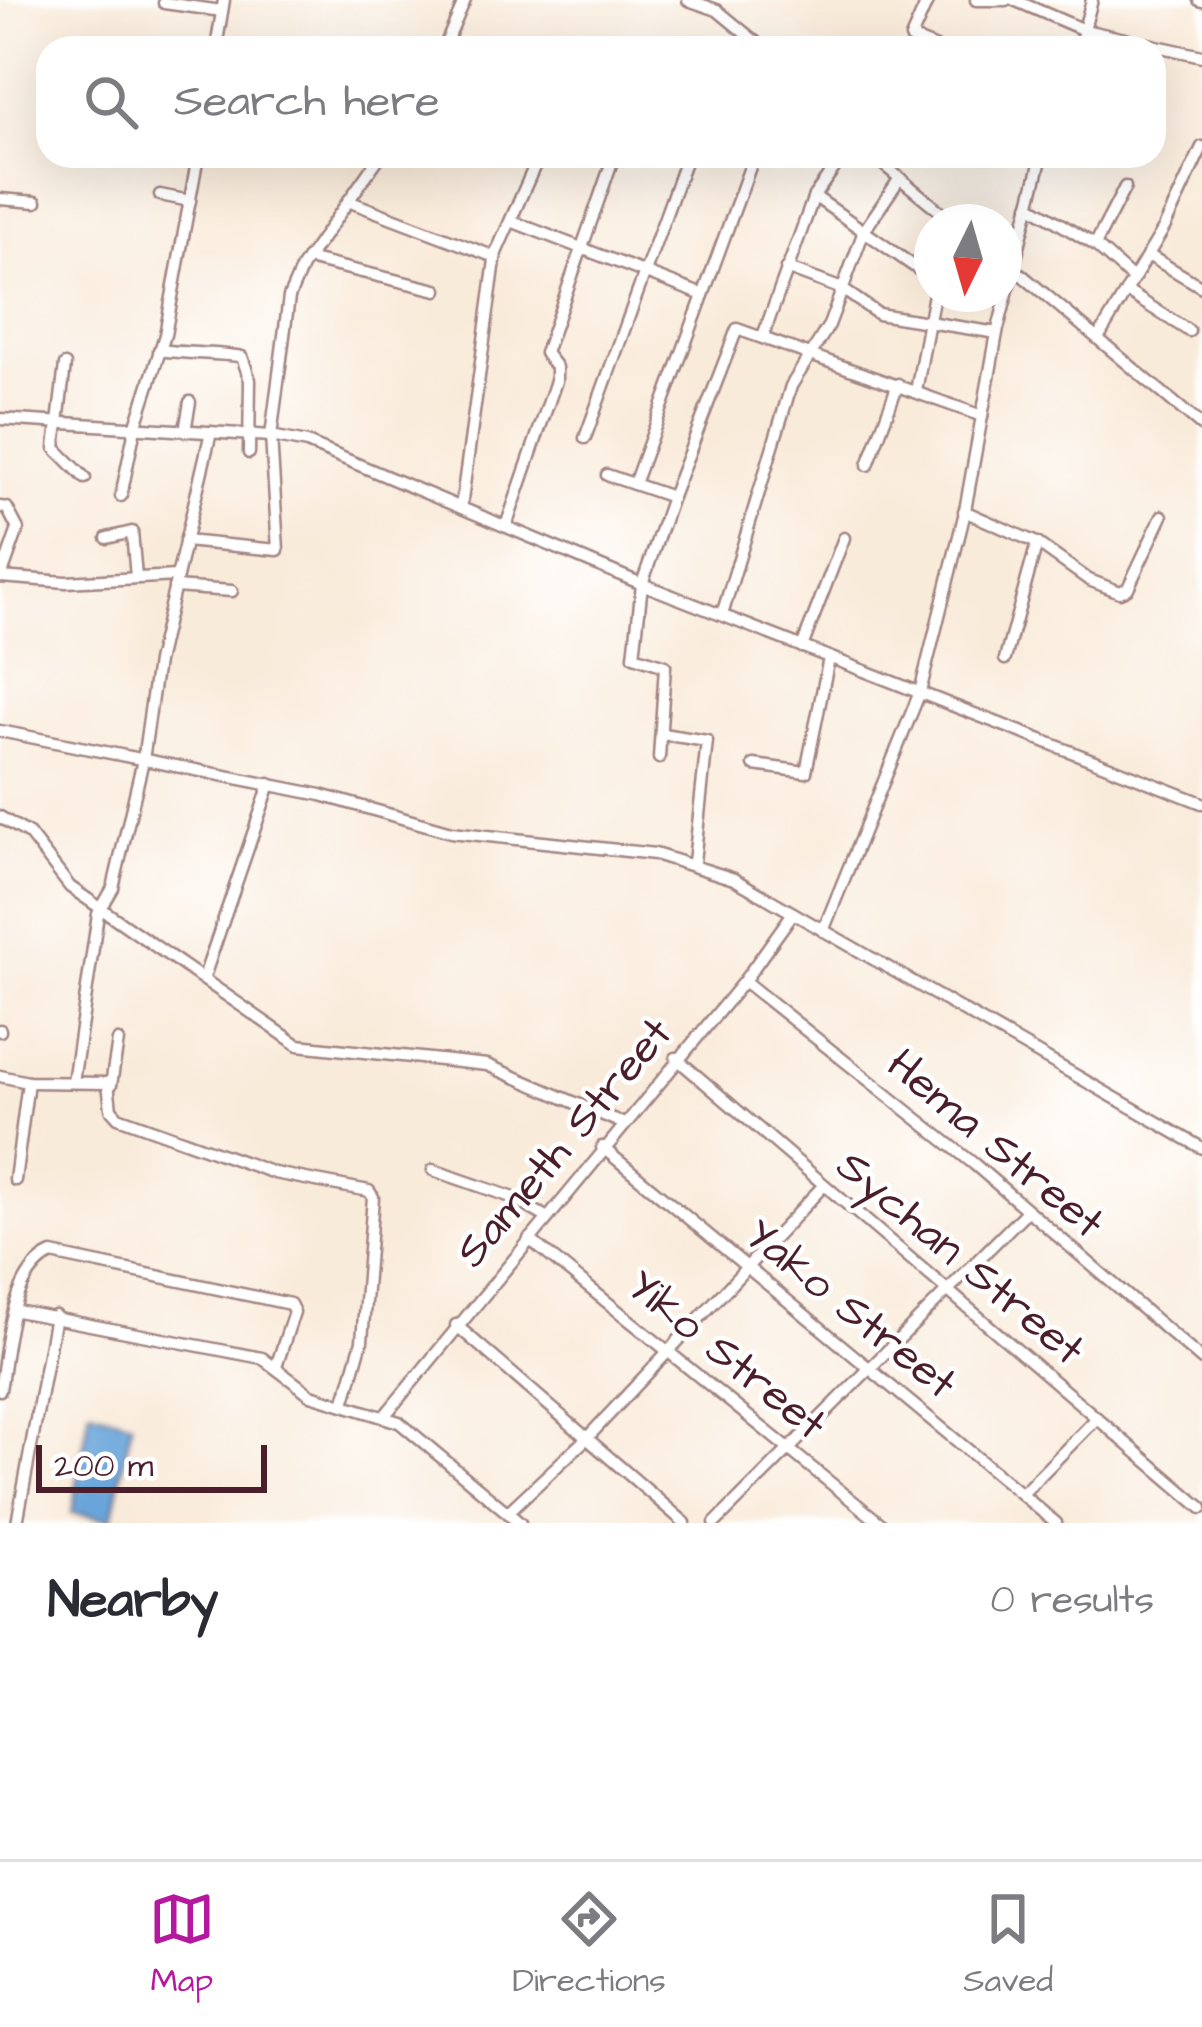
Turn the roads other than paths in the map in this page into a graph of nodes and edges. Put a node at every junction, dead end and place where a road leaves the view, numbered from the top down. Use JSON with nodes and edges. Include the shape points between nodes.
{"nodes":[{"id":1,"x":464,"y":0,"type":"edge"},
{"id":2,"x":688,"y":0,"type":"edge"},
{"id":3,"x":928,"y":0,"type":"edge"},
{"id":4,"x":976,"y":0,"type":"edge"},
{"id":5,"x":1010,"y":0,"type":"edge"},
{"id":6,"x":1092,"y":0,"type":"edge"},
{"id":7,"x":164,"y":3,"type":"dead end"},
{"id":8,"x":223,"y":5,"type":"edge"},
{"id":9,"x":1084,"y":31,"type":"junction"},
{"id":10,"x":217,"y":36,"type":"edge"},
{"id":11,"x":449,"y":36,"type":"edge"},
{"id":12,"x":748,"y":36,"type":"edge"},
{"id":13,"x":912,"y":36,"type":"edge"},
{"id":14,"x":1083,"y":36,"type":"edge"},
{"id":15,"x":1108,"y":36,"type":"edge"},
{"id":16,"x":1166,"y":48,"type":"edge"},
{"id":17,"x":1202,"y":56,"type":"edge"},
{"id":18,"x":1202,"y":147,"type":"edge"},
{"id":19,"x":196,"y":168,"type":"edge"},
{"id":20,"x":371,"y":168,"type":"edge"},
{"id":21,"x":534,"y":168,"type":"edge"},
{"id":22,"x":610,"y":168,"type":"edge"},
{"id":23,"x":682,"y":168,"type":"edge"},
{"id":24,"x":750,"y":168,"type":"edge"},
{"id":25,"x":834,"y":168,"type":"edge"},
{"id":26,"x":888,"y":168,"type":"edge"},
{"id":27,"x":1039,"y":168,"type":"edge"},
{"id":28,"x":900,"y":178,"type":"junction"},
{"id":29,"x":1125,"y":188,"type":"dead end"},
{"id":30,"x":160,"y":195,"type":"dead end"},
{"id":31,"x":814,"y":196,"type":"junction"},
{"id":32,"x":0,"y":200,"type":"edge"},
{"id":33,"x":190,"y":201,"type":"junction"},
{"id":34,"x":348,"y":201,"type":"junction"},
{"id":35,"x":36,"y":202,"type":"dead end"},
{"id":36,"x":930,"y":204,"type":"edge"},
{"id":37,"x":1029,"y":205,"type":"junction"},
{"id":38,"x":511,"y":220,"type":"junction"},
{"id":39,"x":1022,"y":224,"type":"edge"},
{"id":40,"x":864,"y":231,"type":"junction"},
{"id":41,"x":1094,"y":245,"type":"junction"},
{"id":42,"x":580,"y":247,"type":"junction"},
{"id":43,"x":1148,"y":255,"type":"junction"},
{"id":44,"x":495,"y":257,"type":"junction"},
{"id":45,"x":308,"y":260,"type":"junction"},
{"id":46,"x":914,"y":266,"type":"edge"},
{"id":47,"x":786,"y":268,"type":"junction"},
{"id":48,"x":644,"y":274,"type":"junction"},
{"id":49,"x":1022,"y":274,"type":"edge"},
{"id":50,"x":1130,"y":285,"type":"junction"},
{"id":51,"x":1202,"y":287,"type":"edge"},
{"id":52,"x":842,"y":289,"type":"junction"},
{"id":53,"x":437,"y":290,"type":"dead end"},
{"id":54,"x":703,"y":295,"type":"junction"},
{"id":55,"x":930,"y":312,"type":"edge"},
{"id":56,"x":1000,"y":312,"type":"edge"},
{"id":57,"x":928,"y":322,"type":"junction"},
{"id":58,"x":1189,"y":331,"type":"dead end"},
{"id":59,"x":997,"y":333,"type":"junction"},
{"id":60,"x":1100,"y":335,"type":"junction"},
{"id":61,"x":764,"y":336,"type":"junction"},
{"id":62,"x":159,"y":350,"type":"junction"},
{"id":63,"x":811,"y":353,"type":"junction"},
{"id":64,"x":65,"y":365,"type":"dead end"},
{"id":65,"x":898,"y":384,"type":"junction"},
{"id":66,"x":916,"y":391,"type":"junction"},
{"id":67,"x":190,"y":401,"type":"dead end"},
{"id":68,"x":982,"y":416,"type":"junction"},
{"id":69,"x":0,"y":419,"type":"edge"},
{"id":70,"x":57,"y":423,"type":"junction"},
{"id":71,"x":1202,"y":426,"type":"edge"},
{"id":72,"x":135,"y":428,"type":"junction"},
{"id":73,"x":185,"y":431,"type":"junction"},
{"id":74,"x":211,"y":433,"type":"junction"},
{"id":75,"x":249,"y":434,"type":"junction"},
{"id":76,"x":271,"y":436,"type":"junction"},
{"id":77,"x":585,"y":438,"type":"dead end"},
{"id":78,"x":248,"y":453,"type":"dead end"},
{"id":79,"x":868,"y":465,"type":"dead end"},
{"id":80,"x":607,"y":475,"type":"dead end"},
{"id":81,"x":85,"y":478,"type":"dead end"},
{"id":82,"x":634,"y":484,"type":"junction"},
{"id":83,"x":121,"y":496,"type":"dead end"},
{"id":84,"x":672,"y":496,"type":"junction"},
{"id":85,"x":0,"y":507,"type":"edge"},
{"id":86,"x":460,"y":508,"type":"junction"},
{"id":87,"x":964,"y":511,"type":"junction"},
{"id":88,"x":1162,"y":516,"type":"dead end"},
{"id":89,"x":506,"y":526,"type":"junction"},
{"id":90,"x":107,"y":538,"type":"dead end"},
{"id":91,"x":844,"y":538,"type":"dead end"},
{"id":92,"x":185,"y":541,"type":"junction"},
{"id":93,"x":1037,"y":543,"type":"junction"},
{"id":94,"x":0,"y":577,"type":"edge"},
{"id":95,"x":136,"y":577,"type":"junction"},
{"id":96,"x":175,"y":582,"type":"junction"},
{"id":97,"x":642,"y":584,"type":"junction"},
{"id":98,"x":232,"y":591,"type":"dead end"},
{"id":99,"x":722,"y":616,"type":"junction"},
{"id":100,"x":802,"y":647,"type":"junction"},
{"id":101,"x":829,"y":658,"type":"junction"},
{"id":102,"x":1005,"y":659,"type":"dead end"},
{"id":103,"x":920,"y":692,"type":"junction"},
{"id":104,"x":0,"y":731,"type":"edge"},
{"id":105,"x":662,"y":734,"type":"junction"},
{"id":106,"x":659,"y":758,"type":"dead end"},
{"id":107,"x":143,"y":760,"type":"junction"},
{"id":108,"x":754,"y":765,"type":"dead end"},
{"id":109,"x":269,"y":784,"type":"junction"},
{"id":110,"x":1202,"y":803,"type":"edge"},
{"id":111,"x":0,"y":817,"type":"edge"},
{"id":112,"x":694,"y":862,"type":"junction"},
{"id":113,"x":103,"y":906,"type":"junction"},
{"id":114,"x":793,"y":914,"type":"junction"},
{"id":115,"x":823,"y":931,"type":"junction"},
{"id":116,"x":204,"y":977,"type":"junction"},
{"id":117,"x":744,"y":981,"type":"junction"},
{"id":118,"x":118,"y":1041,"type":"dead end"},
{"id":119,"x":676,"y":1058,"type":"junction"},
{"id":120,"x":0,"y":1076,"type":"edge"},
{"id":121,"x":28,"y":1082,"type":"junction"},
{"id":122,"x":74,"y":1082,"type":"junction"},
{"id":123,"x":111,"y":1084,"type":"junction"},
{"id":124,"x":622,"y":1123,"type":"junction"},
{"id":125,"x":602,"y":1147,"type":"junction"},
{"id":126,"x":1202,"y":1148,"type":"edge"},
{"id":127,"x":433,"y":1170,"type":"dead end"},
{"id":128,"x":16,"y":1180,"type":"dead end"},
{"id":129,"x":824,"y":1185,"type":"junction"},
{"id":130,"x":1026,"y":1212,"type":"junction"},
{"id":131,"x":546,"y":1217,"type":"junction"},
{"id":132,"x":529,"y":1239,"type":"junction"},
{"id":133,"x":746,"y":1268,"type":"junction"},
{"id":134,"x":950,"y":1292,"type":"junction"},
{"id":135,"x":17,"y":1311,"type":"junction"},
{"id":136,"x":55,"y":1316,"type":"junction"},
{"id":137,"x":456,"y":1325,"type":"junction"},
{"id":138,"x":669,"y":1349,"type":"junction"},
{"id":139,"x":1202,"y":1360,"type":"edge"},
{"id":140,"x":278,"y":1364,"type":"junction"},
{"id":141,"x":871,"y":1368,"type":"junction"},
{"id":142,"x":0,"y":1390,"type":"edge"},
{"id":143,"x":344,"y":1404,"type":"junction"},
{"id":144,"x":386,"y":1414,"type":"junction"},
{"id":145,"x":1097,"y":1418,"type":"junction"},
{"id":146,"x":587,"y":1438,"type":"junction"},
{"id":147,"x":789,"y":1449,"type":"junction"},
{"id":148,"x":1023,"y":1493,"type":"junction"},
{"id":149,"x":1202,"y":1508,"type":"edge"},
{"id":150,"x":508,"y":1512,"type":"junction"},
{"id":151,"x":17,"y":1523,"type":"edge"},
{"id":152,"x":520,"y":1523,"type":"edge"},
{"id":153,"x":685,"y":1523,"type":"edge"},
{"id":154,"x":715,"y":1523,"type":"edge"},
{"id":155,"x":880,"y":1523,"type":"edge"},
{"id":156,"x":1056,"y":1523,"type":"edge"}],
"edges":[{"from":1,"to":11,"type":"street"},
{"from":2,"to":12,"type":"street","via":[[717,10]]},
{"from":3,"to":13,"type":"street"},
{"from":4,"to":5,"type":"street"},
{"from":5,"to":9,"type":"street"},
{"from":6,"to":9,"type":"street"},
{"from":7,"to":8,"type":"street"},
{"from":8,"to":10,"type":"street"},
{"from":9,"to":14,"type":"street"},
{"from":9,"to":15,"type":"street"},
{"from":16,"to":17,"type":"street"},
{"from":18,"to":43,"type":"street"},
{"from":19,"to":33,"type":"street"},
{"from":20,"to":34,"type":"street"},
{"from":21,"to":38,"type":"street"},
{"from":22,"to":42,"type":"street"},
{"from":23,"to":48,"type":"street"},
{"from":24,"to":54,"type":"street"},
{"from":25,"to":31,"type":"street"},
{"from":26,"to":28,"type":"street"},
{"from":27,"to":37,"type":"street"},
{"from":28,"to":36,"type":"street"},
{"from":28,"to":40,"type":"street"},
{"from":29,"to":41,"type":"street"},
{"from":30,"to":33,"type":"street"},
{"from":31,"to":40,"type":"street"},
{"from":31,"to":47,"type":"street"},
{"from":32,"to":35,"type":"street"},
{"from":33,"to":62,"type":"street"},
{"from":34,"to":44,"type":"street"},
{"from":34,"to":45,"type":"street"},
{"from":37,"to":39,"type":"street"},
{"from":37,"to":41,"type":"street"},
{"from":38,"to":42,"type":"street"},
{"from":38,"to":44,"type":"street"},
{"from":40,"to":46,"type":"street"},
{"from":40,"to":52,"type":"street"},
{"from":41,"to":50,"type":"street"},
{"from":42,"to":48,"type":"street"},
{"from":42,"to":89,"type":"street","via":[[544,353],[556,381]]},
{"from":43,"to":50,"type":"street"},
{"from":43,"to":51,"type":"street"},
{"from":44,"to":86,"type":"street"},
{"from":45,"to":53,"type":"street"},
{"from":45,"to":76,"type":"street","via":[[287,304]]},
{"from":47,"to":52,"type":"street"},
{"from":47,"to":61,"type":"street"},
{"from":48,"to":54,"type":"street"},
{"from":48,"to":77,"type":"street"},
{"from":49,"to":60,"type":"street"},
{"from":50,"to":58,"type":"street"},
{"from":50,"to":60,"type":"street"},
{"from":52,"to":57,"type":"street","via":[[878,314]]},
{"from":52,"to":63,"type":"street"},
{"from":54,"to":82,"type":"street"},
{"from":55,"to":57,"type":"street"},
{"from":56,"to":59,"type":"street"},
{"from":57,"to":59,"type":"street"},
{"from":57,"to":66,"type":"street"},
{"from":59,"to":68,"type":"street"},
{"from":60,"to":71,"type":"street"},
{"from":61,"to":63,"type":"street"},
{"from":61,"to":84,"type":"street","via":[[736,329],[731,336]]},
{"from":62,"to":72,"type":"street"},
{"from":62,"to":75,"type":"street","via":[[242,357]]},
{"from":63,"to":65,"type":"street"},
{"from":63,"to":99,"type":"street","via":[[790,386]]},
{"from":64,"to":70,"type":"street"},
{"from":65,"to":66,"type":"street"},
{"from":65,"to":79,"type":"street"},
{"from":66,"to":68,"type":"street"},
{"from":67,"to":73,"type":"street"},
{"from":68,"to":87,"type":"street"},
{"from":69,"to":70,"type":"street"},
{"from":70,"to":72,"type":"street"},
{"from":70,"to":81,"type":"street","via":[[55,448]]},
{"from":72,"to":73,"type":"street"},
{"from":72,"to":83,"type":"street"},
{"from":73,"to":74,"type":"street"},
{"from":74,"to":75,"type":"street"},
{"from":74,"to":92,"type":"street"},
{"from":75,"to":76,"type":"street"},
{"from":75,"to":78,"type":"street"},
{"from":76,"to":86,"type":"street","via":[[307,443]]},
{"from":76,"to":92,"type":"street","via":[[278,550]]},
{"from":80,"to":82,"type":"street"},
{"from":82,"to":84,"type":"street"},
{"from":84,"to":97,"type":"street"},
{"from":85,"to":94,"type":"street","via":[[18,529]]},
{"from":86,"to":89,"type":"street"},
{"from":87,"to":93,"type":"street"},
{"from":87,"to":103,"type":"street"},
{"from":88,"to":93,"type":"street","via":[[1120,592]]},
{"from":89,"to":97,"type":"street"},
{"from":90,"to":95,"type":"street","via":[[132,532]]},
{"from":91,"to":100,"type":"street"},
{"from":92,"to":96,"type":"street"},
{"from":93,"to":102,"type":"street"},
{"from":94,"to":95,"type":"street"},
{"from":95,"to":96,"type":"street"},
{"from":96,"to":98,"type":"street"},
{"from":96,"to":107,"type":"street"},
{"from":97,"to":99,"type":"street"},
{"from":97,"to":105,"type":"street","via":[[634,656],[665,666]]},
{"from":99,"to":100,"type":"street"},
{"from":100,"to":101,"type":"street"},
{"from":101,"to":103,"type":"street"},
{"from":101,"to":108,"type":"street","via":[[806,772]]},
{"from":103,"to":110,"type":"street"},
{"from":103,"to":115,"type":"street"},
{"from":104,"to":107,"type":"street"},
{"from":105,"to":106,"type":"street"},
{"from":105,"to":112,"type":"street","via":[[707,741]]},
{"from":107,"to":109,"type":"street"},
{"from":107,"to":113,"type":"street"},
{"from":109,"to":112,"type":"street","via":[[451,832]]},
{"from":109,"to":116,"type":"street"},
{"from":111,"to":113,"type":"street","via":[[28,834],[70,887]]},
{"from":112,"to":114,"type":"street"},
{"from":113,"to":116,"type":"street"},
{"from":113,"to":122,"type":"street","via":[[81,1002]]},
{"from":114,"to":115,"type":"street"},
{"from":114,"to":117,"type":"street","name":"Sameth Street"},
{"from":115,"to":126,"type":"street"},
{"from":116,"to":124,"type":"street","via":[[302,1046],[487,1065]]},
{"from":117,"to":119,"type":"street","name":"Sameth Street"},
{"from":117,"to":130,"type":"street","name":"Hema Street"},
{"from":118,"to":123,"type":"street"},
{"from":119,"to":124,"type":"street","name":"Sameth Street"},
{"from":119,"to":129,"type":"street","name":"Sychan Street"},
{"from":120,"to":121,"type":"street"},
{"from":121,"to":122,"type":"street"},
{"from":121,"to":128,"type":"street"},
{"from":122,"to":123,"type":"street"},
{"from":123,"to":143,"type":"street","via":[[118,1117],[274,1173],[369,1191],[362,1341]]},
{"from":124,"to":125,"type":"street","name":"Sameth Street"},
{"from":125,"to":131,"type":"street","name":"Sameth Street"},
{"from":125,"to":133,"type":"street","name":"Yako Street"},
{"from":127,"to":131,"type":"street"},
{"from":129,"to":133,"type":"street"},
{"from":129,"to":134,"type":"street","name":"Sychan Street"},
{"from":130,"to":134,"type":"street"},
{"from":130,"to":139,"type":"street","name":"Hema Street"},
{"from":131,"to":132,"type":"street","name":"Sameth Street"},
{"from":132,"to":137,"type":"street","name":"Sameth Street"},
{"from":132,"to":138,"type":"street","name":"Yiko Street"},
{"from":133,"to":138,"type":"street"},
{"from":133,"to":141,"type":"street","name":"Yako Street"},
{"from":134,"to":141,"type":"street"},
{"from":134,"to":145,"type":"street","name":"Sychan Street"},
{"from":135,"to":136,"type":"street"},
{"from":135,"to":140,"type":"street","via":[[29,1273],[57,1254],[290,1304]]},
{"from":135,"to":142,"type":"street"},
{"from":136,"to":140,"type":"street"},
{"from":136,"to":151,"type":"street"},
{"from":137,"to":144,"type":"street","name":"Sameth Street"},
{"from":137,"to":146,"type":"street"},
{"from":138,"to":146,"type":"street"},
{"from":138,"to":147,"type":"street","name":"Yiko Street"},
{"from":140,"to":143,"type":"street","via":[[310,1395]]},
{"from":141,"to":147,"type":"street"},
{"from":141,"to":148,"type":"street","name":"Yako Street"},
{"from":143,"to":144,"type":"street"},
{"from":144,"to":150,"type":"street"},
{"from":145,"to":148,"type":"street"},
{"from":145,"to":149,"type":"street","name":"Sychan Street"},
{"from":146,"to":150,"type":"street"},
{"from":146,"to":153,"type":"street"},
{"from":147,"to":154,"type":"street"},
{"from":147,"to":155,"type":"street","name":"Yiko Street"},
{"from":148,"to":156,"type":"street","name":"Yako Street"},
{"from":150,"to":152,"type":"street"}]}
